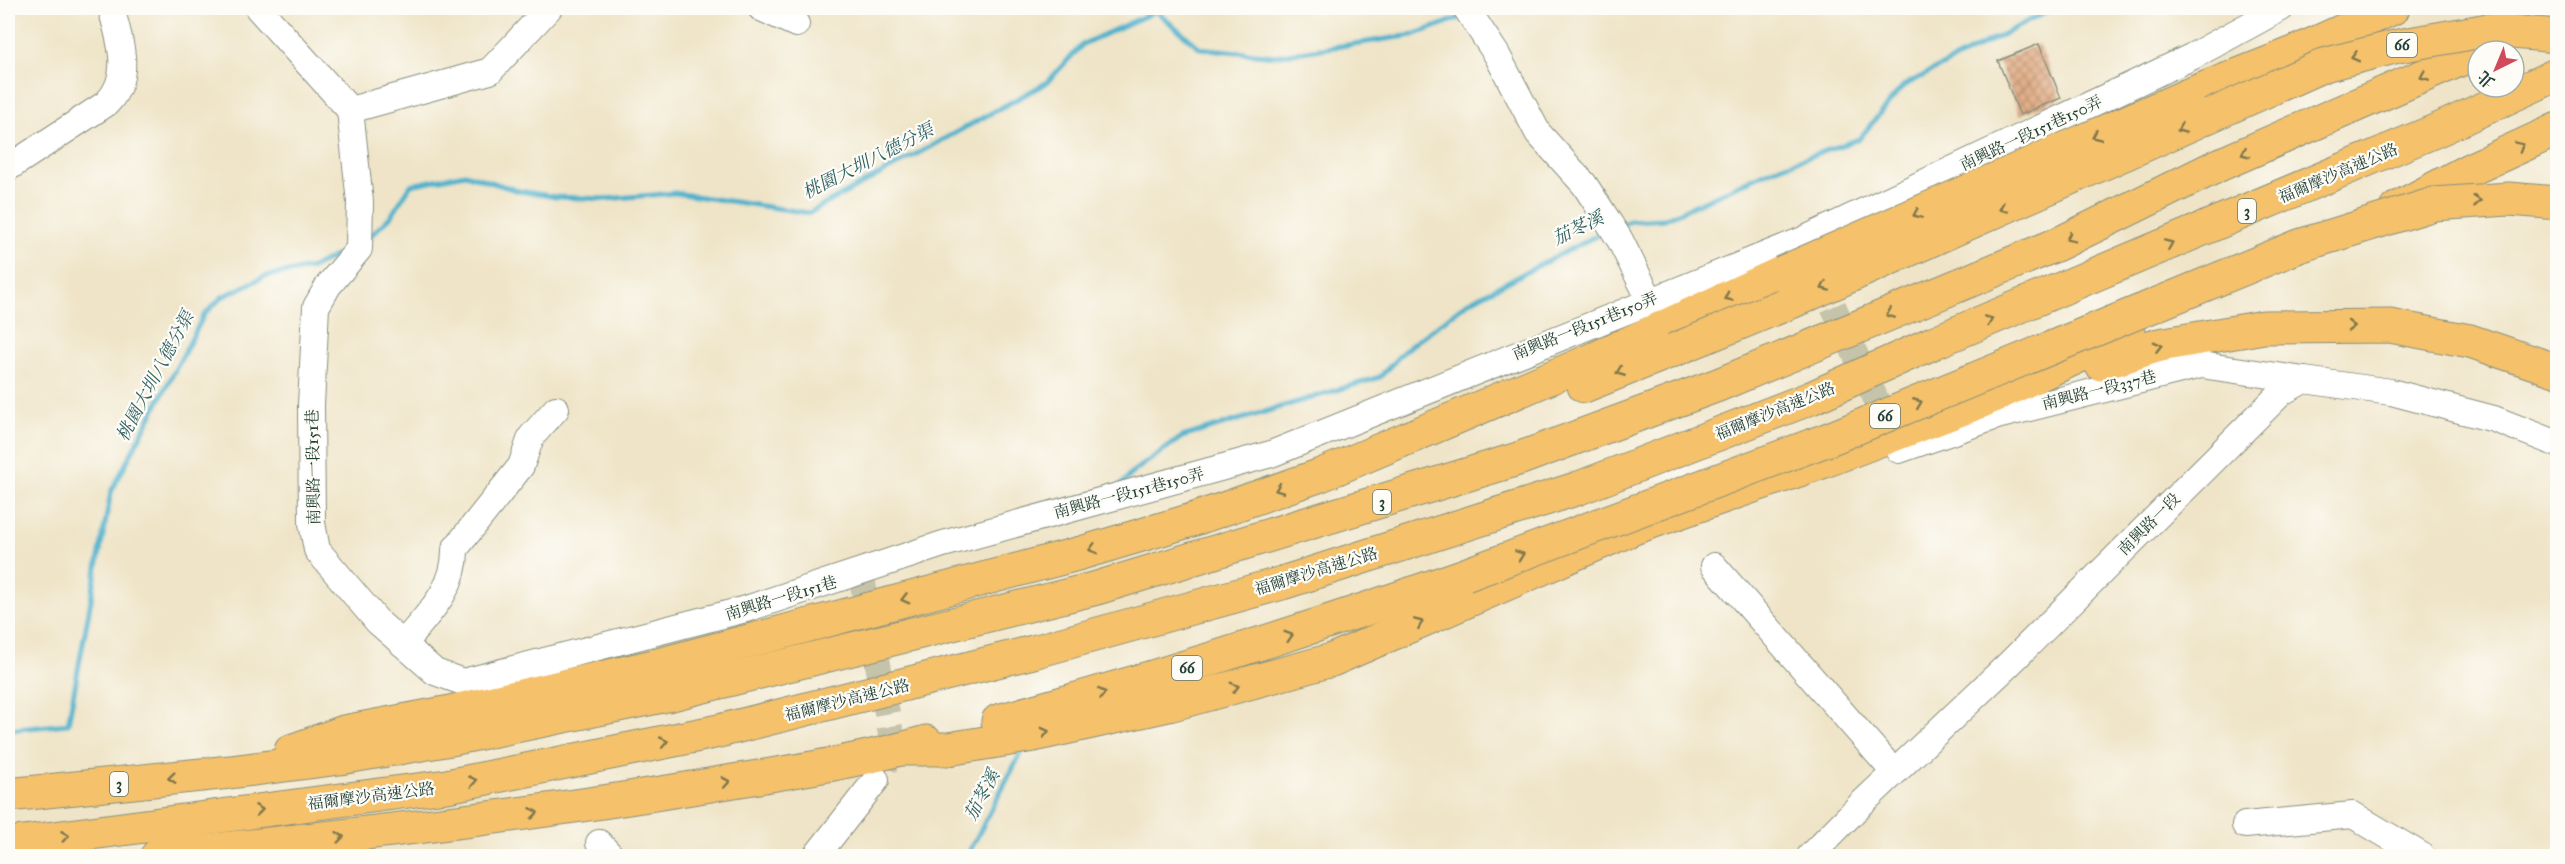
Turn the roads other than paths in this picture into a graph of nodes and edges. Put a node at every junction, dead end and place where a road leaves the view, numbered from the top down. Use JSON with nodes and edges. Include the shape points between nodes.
{"nodes":[{"id":1,"x":111,"y":8,"type":"edge"},
{"id":2,"x":258,"y":8,"type":"edge"},
{"id":3,"x":549,"y":8,"type":"edge"},
{"id":4,"x":761,"y":8,"type":"edge"},
{"id":5,"x":1466,"y":8,"type":"edge"},
{"id":6,"x":2281,"y":8,"type":"edge"},
{"id":7,"x":2339,"y":8,"type":"edge"},
{"id":8,"x":2393,"y":8,"type":"edge"},
{"id":9,"x":2558,"y":18,"type":"edge"},
{"id":10,"x":796,"y":24,"type":"dead end"},
{"id":11,"x":2558,"y":36,"type":"edge"},
{"id":12,"x":2510,"y":39,"type":"edge"},
{"id":13,"x":2466,"y":58,"type":"edge"},
{"id":14,"x":2558,"y":74,"type":"edge"},
{"id":15,"x":2188,"y":96,"type":"junction"},
{"id":16,"x":350,"y":110,"type":"junction"},
{"id":17,"x":2558,"y":129,"type":"edge"},
{"id":18,"x":8,"y":168,"type":"edge"},
{"id":19,"x":2558,"y":203,"type":"edge"},
{"id":20,"x":1650,"y":300,"type":"junction"},
{"id":21,"x":2558,"y":371,"type":"edge"},
{"id":22,"x":2304,"y":380,"type":"junction"},
{"id":23,"x":1982,"y":401,"type":"junction"},
{"id":24,"x":556,"y":409,"type":"dead end"},
{"id":25,"x":2558,"y":444,"type":"edge"},
{"id":26,"x":1899,"y":450,"type":"dead end"},
{"id":27,"x":1321,"y":475,"type":"junction"},
{"id":28,"x":1714,"y":566,"type":"dead end"},
{"id":29,"x":861,"y":573,"type":"joint"},
{"id":30,"x":403,"y":644,"type":"junction"},
{"id":31,"x":904,"y":749,"type":"junction"},
{"id":32,"x":230,"y":772,"type":"junction"},
{"id":33,"x":1894,"y":772,"type":"junction"},
{"id":34,"x":876,"y":780,"type":"tunnel mouth"},
{"id":35,"x":8,"y":795,"type":"edge"},
{"id":36,"x":2245,"y":825,"type":"dead end"},
{"id":37,"x":8,"y":843,"type":"edge"},
{"id":38,"x":157,"y":856,"type":"edge"},
{"id":39,"x":816,"y":856,"type":"edge"},
{"id":40,"x":1810,"y":856,"type":"edge"},
{"id":41,"x":2422,"y":856,"type":"edge"}],
"edges":[{"from":1,"to":18,"type":"street","via":[[124,71],[119,92]]},
{"from":2,"to":16,"type":"street"},
{"from":3,"to":16,"type":"street","via":[[490,71]]},
{"from":4,"to":10,"type":"street"},
{"from":5,"to":20,"type":"street","via":[[1497,55],[1538,133],[1584,184],[1620,240]]},
{"from":6,"to":20,"type":"street","name":"南興路一段151巷150弄","via":[[2191,57],[1896,198],[1769,255]]},
{"from":7,"to":15,"type":"highway"},
{"from":8,"to":15,"type":"highway"},
{"from":9,"to":12,"type":"highway","number":"3"},
{"from":11,"to":27,"type":"highway","number":"66","one_way":true,"bridge":true,"via":[[2488,30],[2398,46],[2324,65],[1796,300],[1674,350],[1473,428]]},
{"from":13,"to":32,"type":"highway","number":"3","one_way":true,"via":[[2219,165],[2058,244],[1718,386],[1518,459],[1097,588],[672,694],[451,739]]},
{"from":37,"to":14,"type":"highway","name":"福爾摩沙高速公路","number":"3","one_way":true,"via":[[447,786],[719,731],[1033,652],[1282,583],[1579,488],[1811,398],[2442,128]]},
{"from":15,"to":27,"type":"highway","one_way":true,"bridge":true,"via":[[1594,359]]},
{"from":16,"to":30,"type":"street","name":"南興路一段151巷","via":[[360,202],[359,241],[316,307],[311,405],[312,523],[317,550],[378,622]]},
{"from":23,"to":17,"type":"highway","one_way":true,"via":[[2356,230],[2467,171]]},
{"from":31,"to":19,"type":"highway","number":"66","one_way":true,"bridge":true,"via":[[1137,683],[1314,628],[1465,575],[1829,439],[2299,246],[2434,204],[2509,199]]},
{"from":20,"to":29,"type":"street","name":"南興路一段151巷150弄","via":[[1271,454],[943,544]]},
{"from":23,"to":21,"type":"highway","one_way":true,"via":[[2159,345],[2264,327],[2390,326],[2470,341]]},
{"from":22,"to":25,"type":"street","via":[[2391,392],[2457,407]]},
{"from":22,"to":26,"type":"street","name":"南興路一段337巷","via":[[2201,364],[1997,416]]},
{"from":22,"to":33,"type":"street","name":"南興路一段","via":[[2282,392],[2008,665]]},
{"from":31,"to":23,"type":"highway","one_way":true,"via":[[948,749],[1034,735],[1169,705],[1332,660],[1634,528]]},
{"from":24,"to":30,"type":"street","via":[[531,437],[521,466],[455,549],[455,567],[444,594]]},
{"from":27,"to":32,"type":"highway","one_way":true,"via":[[1192,520],[1069,556],[658,665],[344,732]]},
{"from":28,"to":33,"type":"street"},
{"from":29,"to":30,"type":"street","name":"南興路一段151巷","via":[[746,609],[463,682],[435,672]]},
{"from":38,"to":31,"type":"highway","one_way":true,"via":[[568,809]]},
{"from":32,"to":35,"type":"highway","number":"3","one_way":true},
{"from":33,"to":40,"type":"street","name":"南興路一段"},
{"from":34,"to":39,"type":"street"},
{"from":36,"to":41,"type":"street","via":[[2353,815]]}]}
